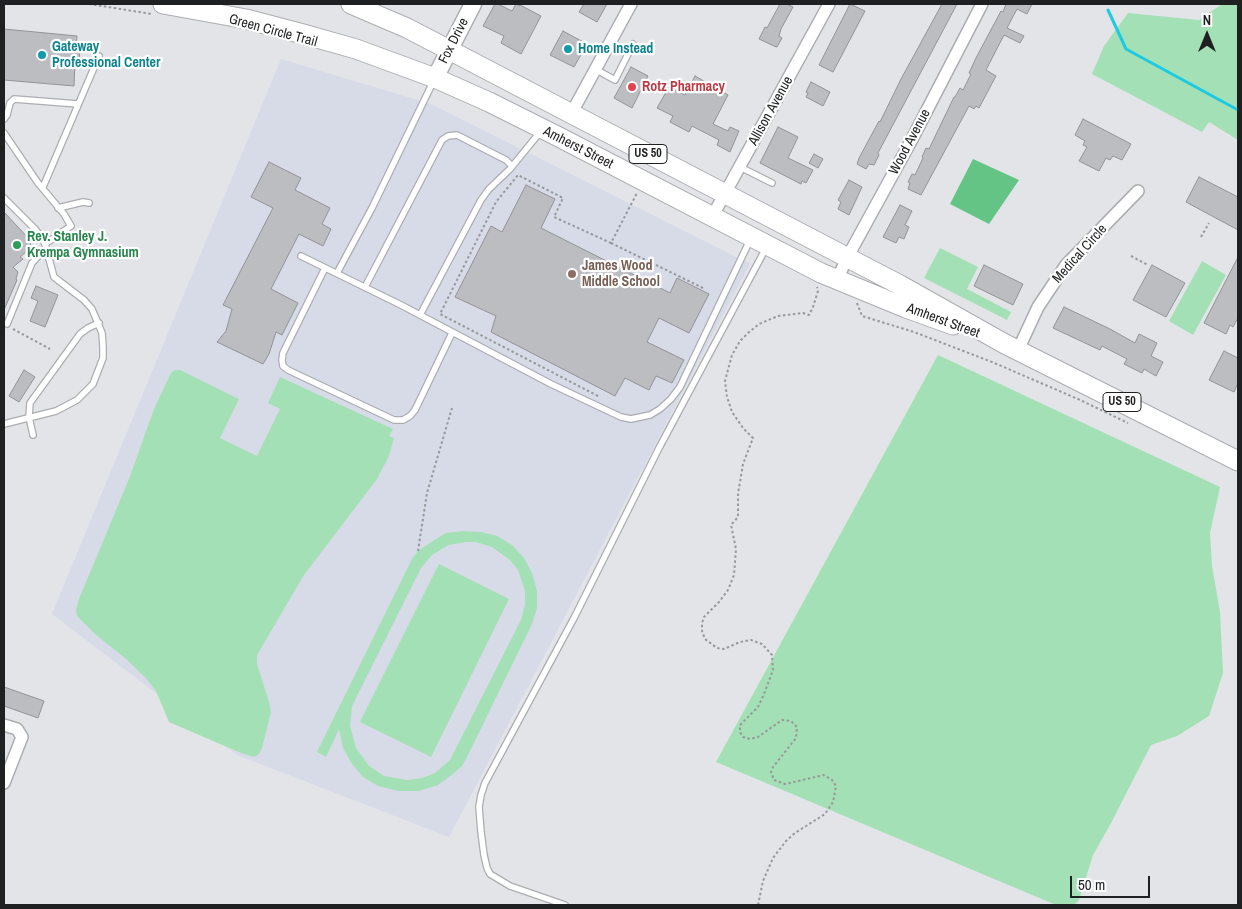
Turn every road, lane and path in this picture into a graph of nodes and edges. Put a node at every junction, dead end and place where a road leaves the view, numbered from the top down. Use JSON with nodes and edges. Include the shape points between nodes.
{"nodes":[{"id":1,"x":89,"y":4,"type":"edge"},
{"id":2,"x":351,"y":4,"type":"edge"},
{"id":3,"x":473,"y":4,"type":"edge"},
{"id":4,"x":631,"y":4,"type":"edge"},
{"id":5,"x":829,"y":4,"type":"edge"},
{"id":6,"x":982,"y":4,"type":"edge"},
{"id":7,"x":161,"y":9,"type":"edge"},
{"id":8,"x":633,"y":44,"type":"dead end"},
{"id":9,"x":450,"y":50,"type":"junction"},
{"id":10,"x":99,"y":56,"type":"dead end"},
{"id":11,"x":595,"y":69,"type":"junction"},
{"id":12,"x":436,"y":78,"type":"junction"},
{"id":13,"x":78,"y":104,"type":"junction"},
{"id":14,"x":509,"y":112,"type":"junction"},
{"id":15,"x":571,"y":114,"type":"junction"},
{"id":16,"x":4,"y":119,"type":"edge"},
{"id":17,"x":542,"y":130,"type":"junction"},
{"id":18,"x":4,"y":133,"type":"edge"},
{"id":19,"x":512,"y":166,"type":"junction"},
{"id":20,"x":740,"y":167,"type":"junction"},
{"id":21,"x":772,"y":183,"type":"dead end"},
{"id":22,"x":42,"y":188,"type":"junction"},
{"id":23,"x":1138,"y":192,"type":"dead end"},
{"id":24,"x":637,"y":193,"type":"dead end"},
{"id":25,"x":725,"y":194,"type":"junction"},
{"id":26,"x":4,"y":198,"type":"edge"},
{"id":27,"x":89,"y":203,"type":"dead end"},
{"id":28,"x":58,"y":208,"type":"junction"},
{"id":29,"x":712,"y":217,"type":"junction"},
{"id":30,"x":1209,"y":223,"type":"dead end"},
{"id":31,"x":798,"y":232,"type":"junction"},
{"id":32,"x":1201,"y":237,"type":"dead end"},
{"id":33,"x":751,"y":238,"type":"junction"},
{"id":34,"x":610,"y":243,"type":"junction"},
{"id":35,"x":45,"y":244,"type":"junction"},
{"id":36,"x":768,"y":246,"type":"junction"},
{"id":37,"x":48,"y":255,"type":"junction"},
{"id":38,"x":301,"y":256,"type":"dead end"},
{"id":39,"x":1131,"y":256,"type":"dead end"},
{"id":40,"x":847,"y":258,"type":"junction"},
{"id":41,"x":1148,"y":265,"type":"dead end"},
{"id":42,"x":325,"y":268,"type":"junction"},
{"id":43,"x":337,"y":274,"type":"junction"},
{"id":44,"x":837,"y":280,"type":"junction"},
{"id":45,"x":817,"y":284,"type":"dead end"},
{"id":46,"x":365,"y":287,"type":"junction"},
{"id":47,"x":703,"y":288,"type":"dead end"},
{"id":48,"x":420,"y":315,"type":"junction"},
{"id":49,"x":98,"y":323,"type":"junction"},
{"id":50,"x":7,"y":324,"type":"dead end"},
{"id":51,"x":12,"y":329,"type":"dead end"},
{"id":52,"x":452,"y":333,"type":"junction"},
{"id":53,"x":1012,"y":347,"type":"junction"},
{"id":54,"x":50,"y":349,"type":"dead end"},
{"id":55,"x":598,"y":396,"type":"dead end"},
{"id":56,"x":452,"y":408,"type":"dead end"},
{"id":57,"x":29,"y":417,"type":"junction"},
{"id":58,"x":5,"y":423,"type":"edge"},
{"id":59,"x":33,"y":436,"type":"dead end"},
{"id":60,"x":1238,"y":461,"type":"edge"},
{"id":61,"x":418,"y":551,"type":"dead end"},
{"id":62,"x":4,"y":725,"type":"edge"},
{"id":63,"x":4,"y":783,"type":"edge"},
{"id":64,"x":565,"y":905,"type":"edge"},
{"id":65,"x":758,"y":905,"type":"edge"}],
"edges":[{"from":1,"to":7,"type":"path"},
{"from":2,"to":9,"type":"main road","name":"Amherst Street","number":"US 50"},
{"from":3,"to":9,"type":"main road","name":"Fox Drive"},
{"from":4,"to":11,"type":"street"},
{"from":5,"to":20,"type":"street","name":"Allison Avenue"},
{"from":6,"to":40,"type":"street","name":"Wood Avenue"},
{"from":7,"to":12,"type":"main road","name":"Amherst Street","number":"US 50","via":[[246,19],[356,49]]},
{"from":8,"to":11,"type":"lane","via":[[615,80]]},
{"from":9,"to":12,"type":"main road","name":"Fox Drive"},
{"from":9,"to":15,"type":"main road","name":"Amherst Street","number":"US 50"},
{"from":10,"to":13,"type":"lane"},
{"from":11,"to":15,"type":"street"},
{"from":12,"to":14,"type":"main road","name":"Amherst Street","number":"US 50"},
{"from":12,"to":43,"type":"lane"},
{"from":13,"to":16,"type":"lane","via":[[14,99]]},
{"from":13,"to":22,"type":"lane"},
{"from":14,"to":15,"type":"main road","via":[[562,126],[567,124]]},
{"from":14,"to":17,"type":"main road","name":"Amherst Street","number":"US 50"},
{"from":15,"to":25,"type":"main road","name":"Amherst Street","number":"US 50"},
{"from":17,"to":19,"type":"lane"},
{"from":17,"to":29,"type":"main road","name":"Amherst Street","number":"US 50"},
{"from":18,"to":22,"type":"lane"},
{"from":19,"to":46,"type":"lane","via":[[457,135],[442,140]]},
{"from":19,"to":48,"type":"lane","via":[[481,200]]},
{"from":20,"to":21,"type":"lane"},
{"from":20,"to":25,"type":"street","name":"Allison Avenue"},
{"from":22,"to":28,"type":"lane"},
{"from":23,"to":53,"type":"street","name":"Medical Circle","via":[[1066,265]]},
{"from":24,"to":34,"type":"path"},
{"from":25,"to":29,"type":"street","name":"Allison Avenue"},
{"from":25,"to":31,"type":"main road","name":"Amherst Street","number":"US 50"},
{"from":26,"to":35,"type":"lane","via":[[35,229]]},
{"from":27,"to":28,"type":"lane"},
{"from":28,"to":35,"type":"lane","via":[[71,228]]},
{"from":29,"to":33,"type":"main road","name":"Amherst Street","number":"US 50"},
{"from":30,"to":32,"type":"path"},
{"from":31,"to":33,"type":"main road","via":[[767,225],[759,228]]},
{"from":31,"to":40,"type":"main road","name":"Amherst Street","number":"US 50"},
{"from":33,"to":36,"type":"main road","name":"Amherst Street","number":"US 50"},
{"from":33,"to":52,"type":"lane","via":[[680,387],[660,409],[641,418],[621,417]]},
{"from":34,"to":47,"type":"path"},
{"from":34,"to":55,"type":"path","via":[[554,217],[563,198],[518,175],[496,202],[440,314]]},
{"from":35,"to":37,"type":"lane"},
{"from":36,"to":44,"type":"main road","name":"Amherst Street","number":"US 50"},
{"from":36,"to":64,"type":"lane","via":[[481,795],[481,832],[490,874],[510,886]]},
{"from":37,"to":49,"type":"lane","via":[[54,277],[84,300]]},
{"from":37,"to":50,"type":"lane","via":[[38,256],[30,266]]},
{"from":38,"to":42,"type":"lane"},
{"from":39,"to":41,"type":"path"},
{"from":40,"to":44,"type":"street","name":"Wood Avenue"},
{"from":40,"to":53,"type":"main road","name":"Amherst Street","number":"US 50"},
{"from":42,"to":43,"type":"lane"},
{"from":42,"to":52,"type":"lane","via":[[283,353],[283,366],[288,370],[394,420],[402,420],[415,410]]},
{"from":43,"to":46,"type":"lane"},
{"from":44,"to":53,"type":"main road","name":"Amherst Street","number":"US 50"},
{"from":45,"to":65,"type":"path","via":[[818,291],[809,315],[780,316],[753,328],[735,348],[725,381],[732,412],[753,438],[743,464],[738,517],[731,525],[736,549],[734,575],[728,590],[707,613],[702,626],[705,639],[724,649],[751,640],[762,644],[772,655],[772,670],[764,694],[758,707],[740,725],[740,732],[743,737],[758,738],[782,720],[791,721],[797,727],[796,738],[772,767],[774,780],[785,784],[824,775],[836,786],[833,802],[825,814],[795,833],[776,854],[764,877]]},
{"from":46,"to":48,"type":"lane"},
{"from":48,"to":52,"type":"lane"},
{"from":49,"to":57,"type":"lane","via":[[80,334],[32,399],[28,406]]},
{"from":49,"to":57,"type":"lane","via":[[103,358],[93,384],[65,408]]},
{"from":51,"to":54,"type":"path"},
{"from":53,"to":60,"type":"main road","name":"Amherst Street","number":"US 50"},
{"from":56,"to":61,"type":"path","via":[[428,494]]},
{"from":57,"to":58,"type":"lane"},
{"from":57,"to":59,"type":"lane"},
{"from":62,"to":63,"type":"street","via":[[17,729],[22,737]]}]}
